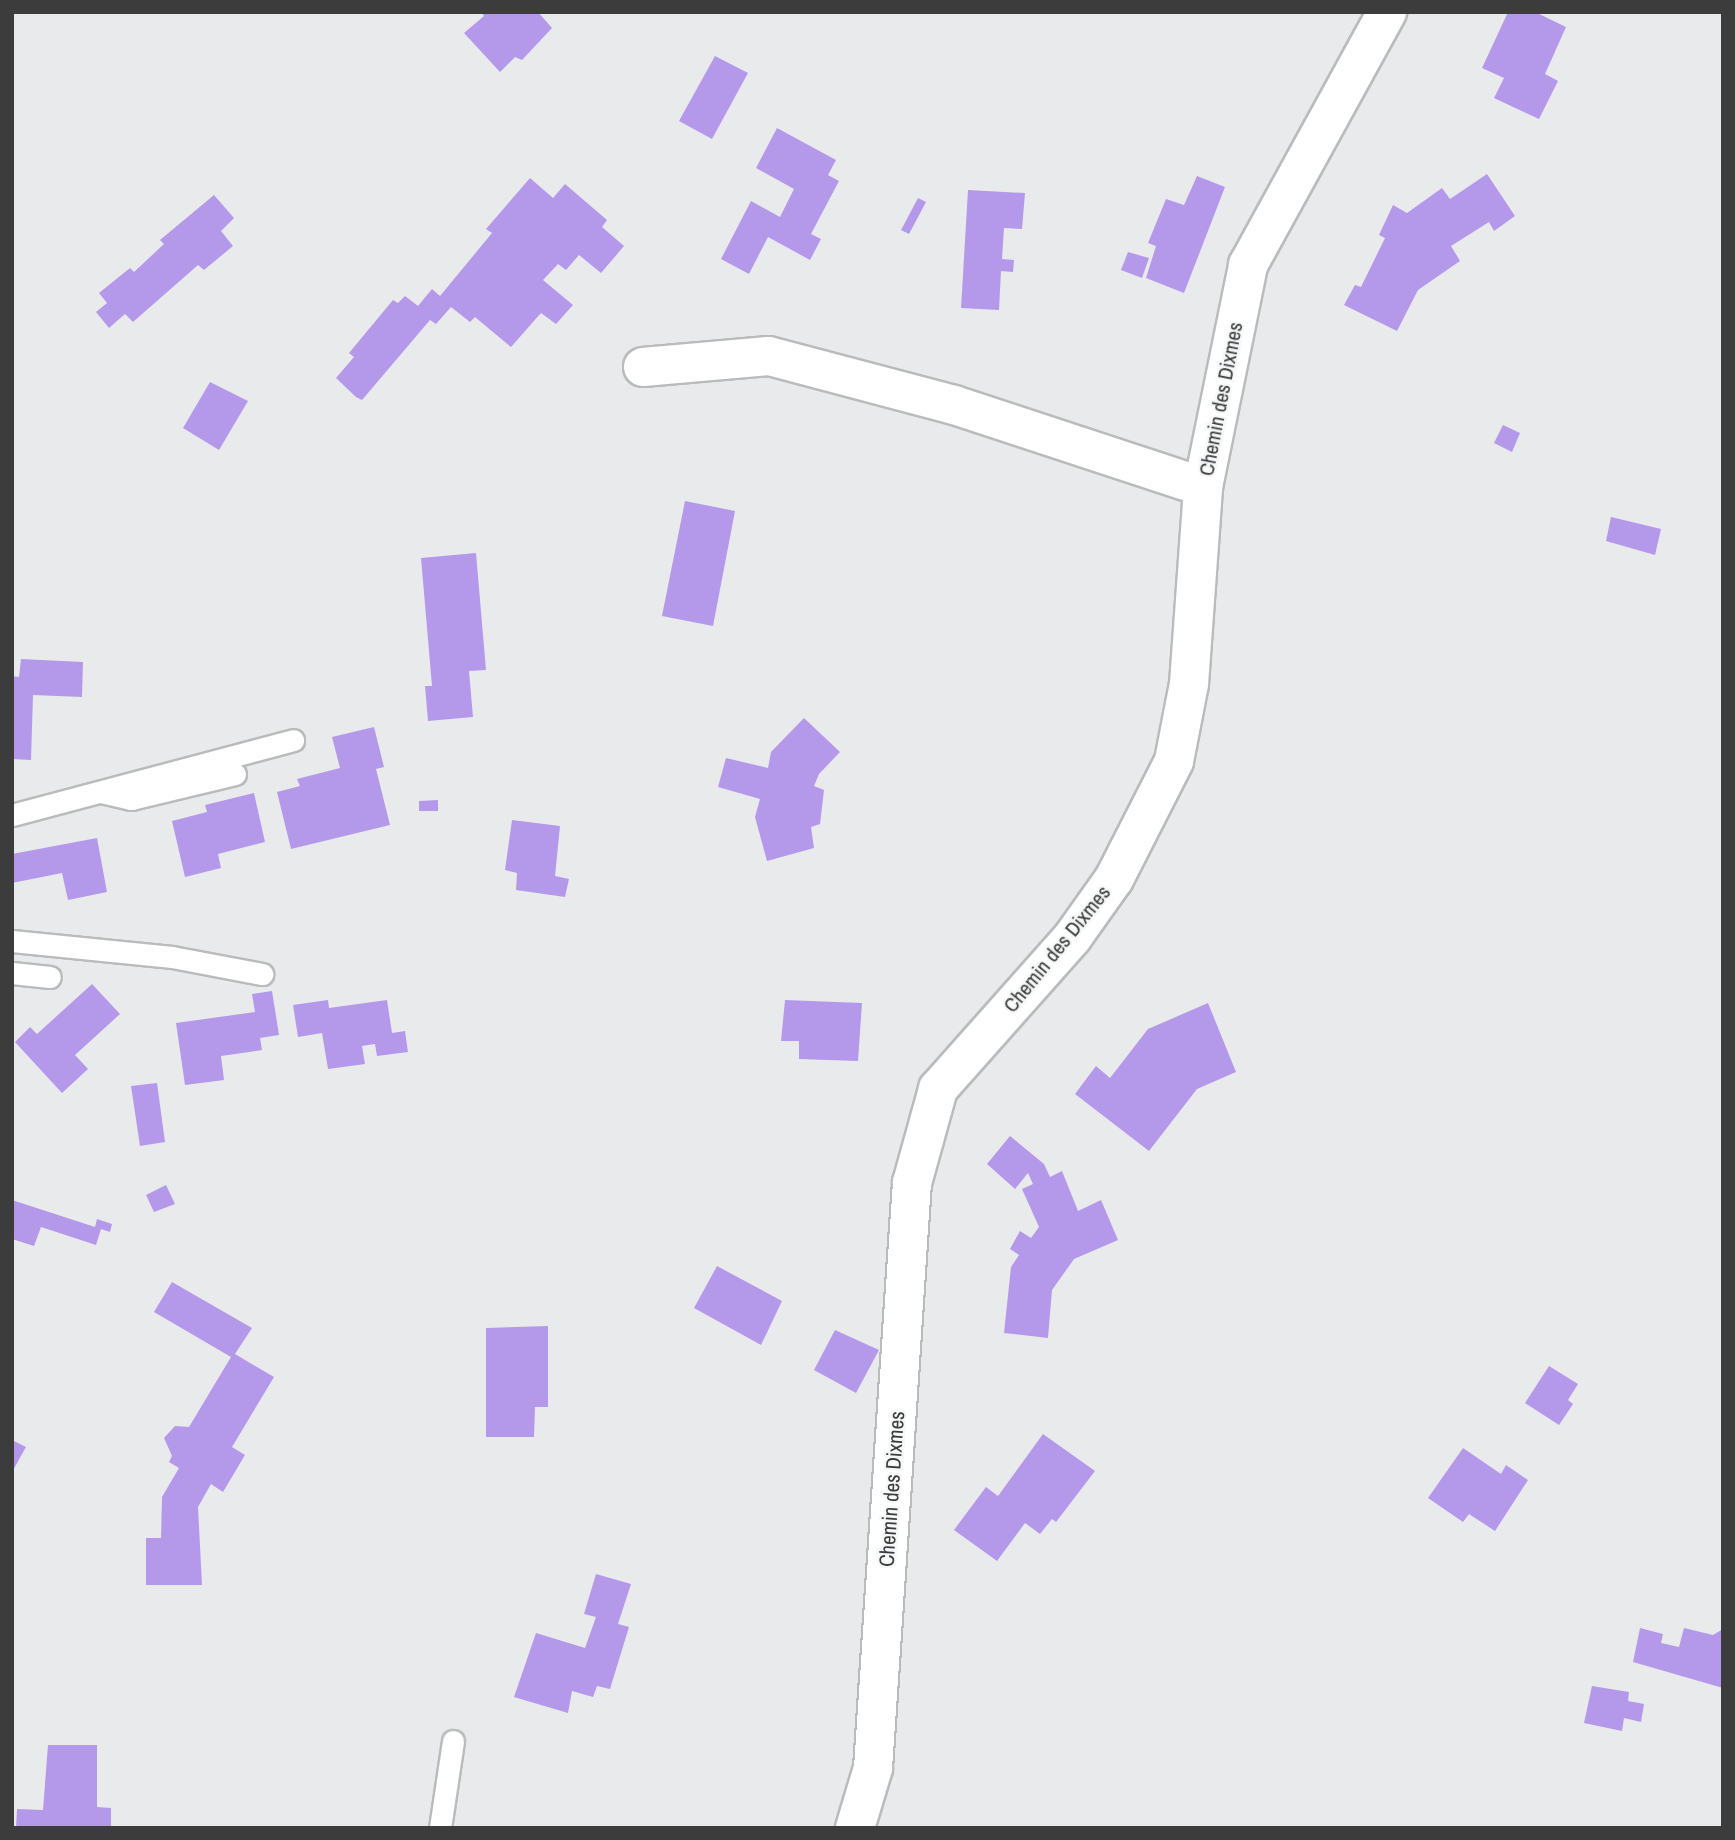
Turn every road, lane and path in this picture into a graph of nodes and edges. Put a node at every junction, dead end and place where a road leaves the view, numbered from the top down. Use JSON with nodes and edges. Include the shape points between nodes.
{"nodes":[{"id":1,"x":1388,"y":12,"type":"edge"},
{"id":2,"x":643,"y":367,"type":"dead end"},
{"id":3,"x":1203,"y":487,"type":"junction"},
{"id":4,"x":293,"y":740,"type":"dead end"},
{"id":5,"x":235,"y":774,"type":"dead end"},
{"id":6,"x":96,"y":791,"type":"junction"},
{"id":7,"x":12,"y":815,"type":"edge"},
{"id":8,"x":12,"y":941,"type":"edge"},
{"id":9,"x":12,"y":973,"type":"edge"},
{"id":10,"x":262,"y":974,"type":"dead end"},
{"id":11,"x":50,"y":977,"type":"dead end"},
{"id":12,"x":453,"y":1741,"type":"dead end"},
{"id":13,"x":440,"y":1828,"type":"edge"},
{"id":14,"x":855,"y":1828,"type":"edge"}],
"edges":[{"from":1,"to":3,"type":"street","name":"Chemin des Dixmes","via":[[1248,265]]},
{"from":2,"to":3,"type":"street","via":[[769,356],[954,405]]},
{"from":3,"to":14,"type":"street","name":"Chemin des Dixmes","via":[[1189,684],[1174,761],[1107,889],[1072,937],[938,1090],[912,1184],[873,1768]]},
{"from":4,"to":6,"type":"lane"},
{"from":5,"to":6,"type":"lane","via":[[131,799]]},
{"from":6,"to":7,"type":"lane"},
{"from":8,"to":10,"type":"lane","via":[[172,957]]},
{"from":9,"to":11,"type":"lane"},
{"from":12,"to":13,"type":"lane"}]}
